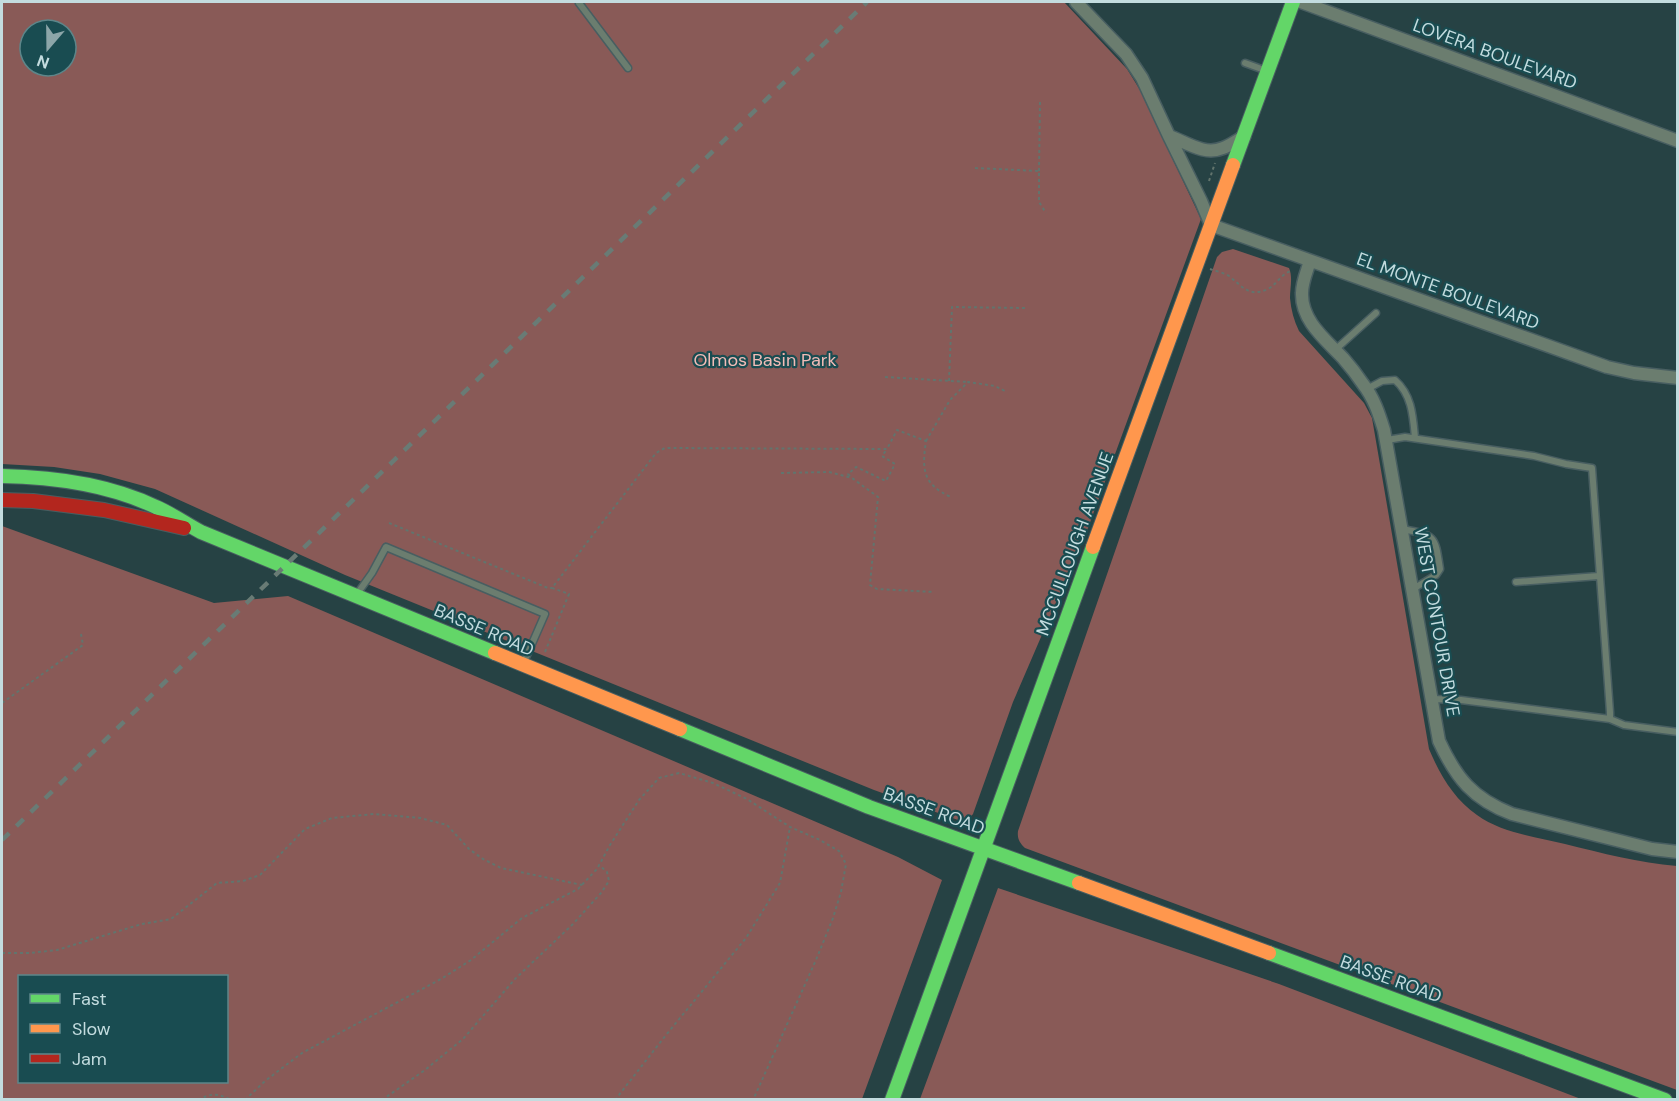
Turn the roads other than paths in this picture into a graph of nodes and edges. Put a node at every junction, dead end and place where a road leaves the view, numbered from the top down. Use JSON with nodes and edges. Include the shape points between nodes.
{"nodes":[{"id":1,"x":580,"y":2,"type":"edge"},
{"id":2,"x":1076,"y":2,"type":"edge"},
{"id":3,"x":1293,"y":2,"type":"edge"},
{"id":4,"x":1301,"y":2,"type":"edge"},
{"id":5,"x":1245,"y":63,"type":"dead end"},
{"id":6,"x":628,"y":68,"type":"dead end"},
{"id":7,"x":1268,"y":71,"type":"junction"},
{"id":8,"x":1168,"y":136,"type":"junction"},
{"id":9,"x":1244,"y":137,"type":"junction"},
{"id":10,"x":1677,"y":141,"type":"edge"},
{"id":11,"x":1211,"y":225,"type":"junction"},
{"id":12,"x":1310,"y":261,"type":"junction"},
{"id":13,"x":1376,"y":313,"type":"dead end"},
{"id":14,"x":1335,"y":350,"type":"junction"},
{"id":15,"x":1677,"y":378,"type":"edge"},
{"id":16,"x":1366,"y":389,"type":"junction"},
{"id":17,"x":1415,"y":438,"type":"junction"},
{"id":18,"x":1387,"y":440,"type":"junction"},
{"id":19,"x":2,"y":476,"type":"edge"},
{"id":20,"x":2,"y":500,"type":"edge"},
{"id":21,"x":1402,"y":529,"type":"junction"},
{"id":22,"x":201,"y":532,"type":"junction"},
{"id":23,"x":1599,"y":576,"type":"junction"},
{"id":24,"x":1516,"y":582,"type":"dead end"},
{"id":25,"x":1413,"y":590,"type":"junction"},
{"id":26,"x":356,"y":596,"type":"junction"},
{"id":27,"x":523,"y":666,"type":"junction"},
{"id":28,"x":1432,"y":699,"type":"junction"},
{"id":29,"x":1610,"y":719,"type":"junction"},
{"id":30,"x":1677,"y":732,"type":"edge"},
{"id":31,"x":982,"y":848,"type":"junction"},
{"id":32,"x":1677,"y":852,"type":"edge"},
{"id":33,"x":892,"y":1100,"type":"edge"},
{"id":34,"x":1665,"y":1100,"type":"edge"}],
"edges":[{"from":1,"to":6,"type":"lane"},
{"from":2,"to":8,"type":"street","via":[[1126,54],[1142,78]]},
{"from":3,"to":7,"type":"main road","name":"MCCULLOUGH AVENUE"},
{"from":4,"to":10,"type":"street","name":"LOVERA BOULEVARD"},
{"from":5,"to":7,"type":"lane"},
{"from":7,"to":9,"type":"main road","name":"MCCULLOUGH AVENUE"},
{"from":8,"to":9,"type":"street","via":[[1207,151]]},
{"from":8,"to":11,"type":"street"},
{"from":9,"to":11,"type":"main road","name":"MCCULLOUGH AVENUE"},
{"from":11,"to":12,"type":"street","name":"EL MONTE BOULEVARD"},
{"from":11,"to":31,"type":"main road","name":"MCCULLOUGH AVENUE"},
{"from":12,"to":14,"type":"street","name":"WEST CONTOUR DRIVE","via":[[1303,304],[1316,330]]},
{"from":12,"to":15,"type":"street","name":"EL MONTE BOULEVARD","via":[[1607,367]]},
{"from":13,"to":14,"type":"lane"},
{"from":14,"to":16,"type":"street","name":"WEST CONTOUR DRIVE"},
{"from":16,"to":17,"type":"lane","via":[[1395,380],[1404,388],[1412,409]]},
{"from":16,"to":18,"type":"street","name":"WEST CONTOUR DRIVE"},
{"from":17,"to":18,"type":"lane"},
{"from":17,"to":23,"type":"lane","via":[[1592,468]]},
{"from":18,"to":21,"type":"street","name":"WEST CONTOUR DRIVE"},
{"from":19,"to":22,"type":"main road","name":"BASSE ROAD","via":[[100,487],[148,503]]},
{"from":20,"to":22,"type":"main road","name":"BASSE ROAD","via":[[104,510]]},
{"from":21,"to":25,"type":"street","name":"WEST CONTOUR DRIVE"},
{"from":21,"to":25,"type":"lane","via":[[1430,536],[1436,543],[1440,569]]},
{"from":22,"to":26,"type":"main road","name":"BASSE ROAD"},
{"from":23,"to":24,"type":"lane"},
{"from":23,"to":29,"type":"lane"},
{"from":25,"to":28,"type":"street","name":"WEST CONTOUR DRIVE"},
{"from":26,"to":27,"type":"main road","name":"BASSE ROAD"},
{"from":26,"to":27,"type":"lane","via":[[386,547],[545,614]]},
{"from":27,"to":31,"type":"main road","name":"BASSE ROAD","via":[[868,807]]},
{"from":28,"to":29,"type":"lane"},
{"from":28,"to":32,"type":"street","name":"WEST CONTOUR DRIVE","via":[[1439,741],[1449,763],[1480,798],[1512,814]]},
{"from":29,"to":30,"type":"lane","via":[[1624,725]]},
{"from":31,"to":33,"type":"main road","name":"MCCULLOUGH AVENUE"},
{"from":31,"to":34,"type":"main road","name":"BASSE ROAD"}]}
